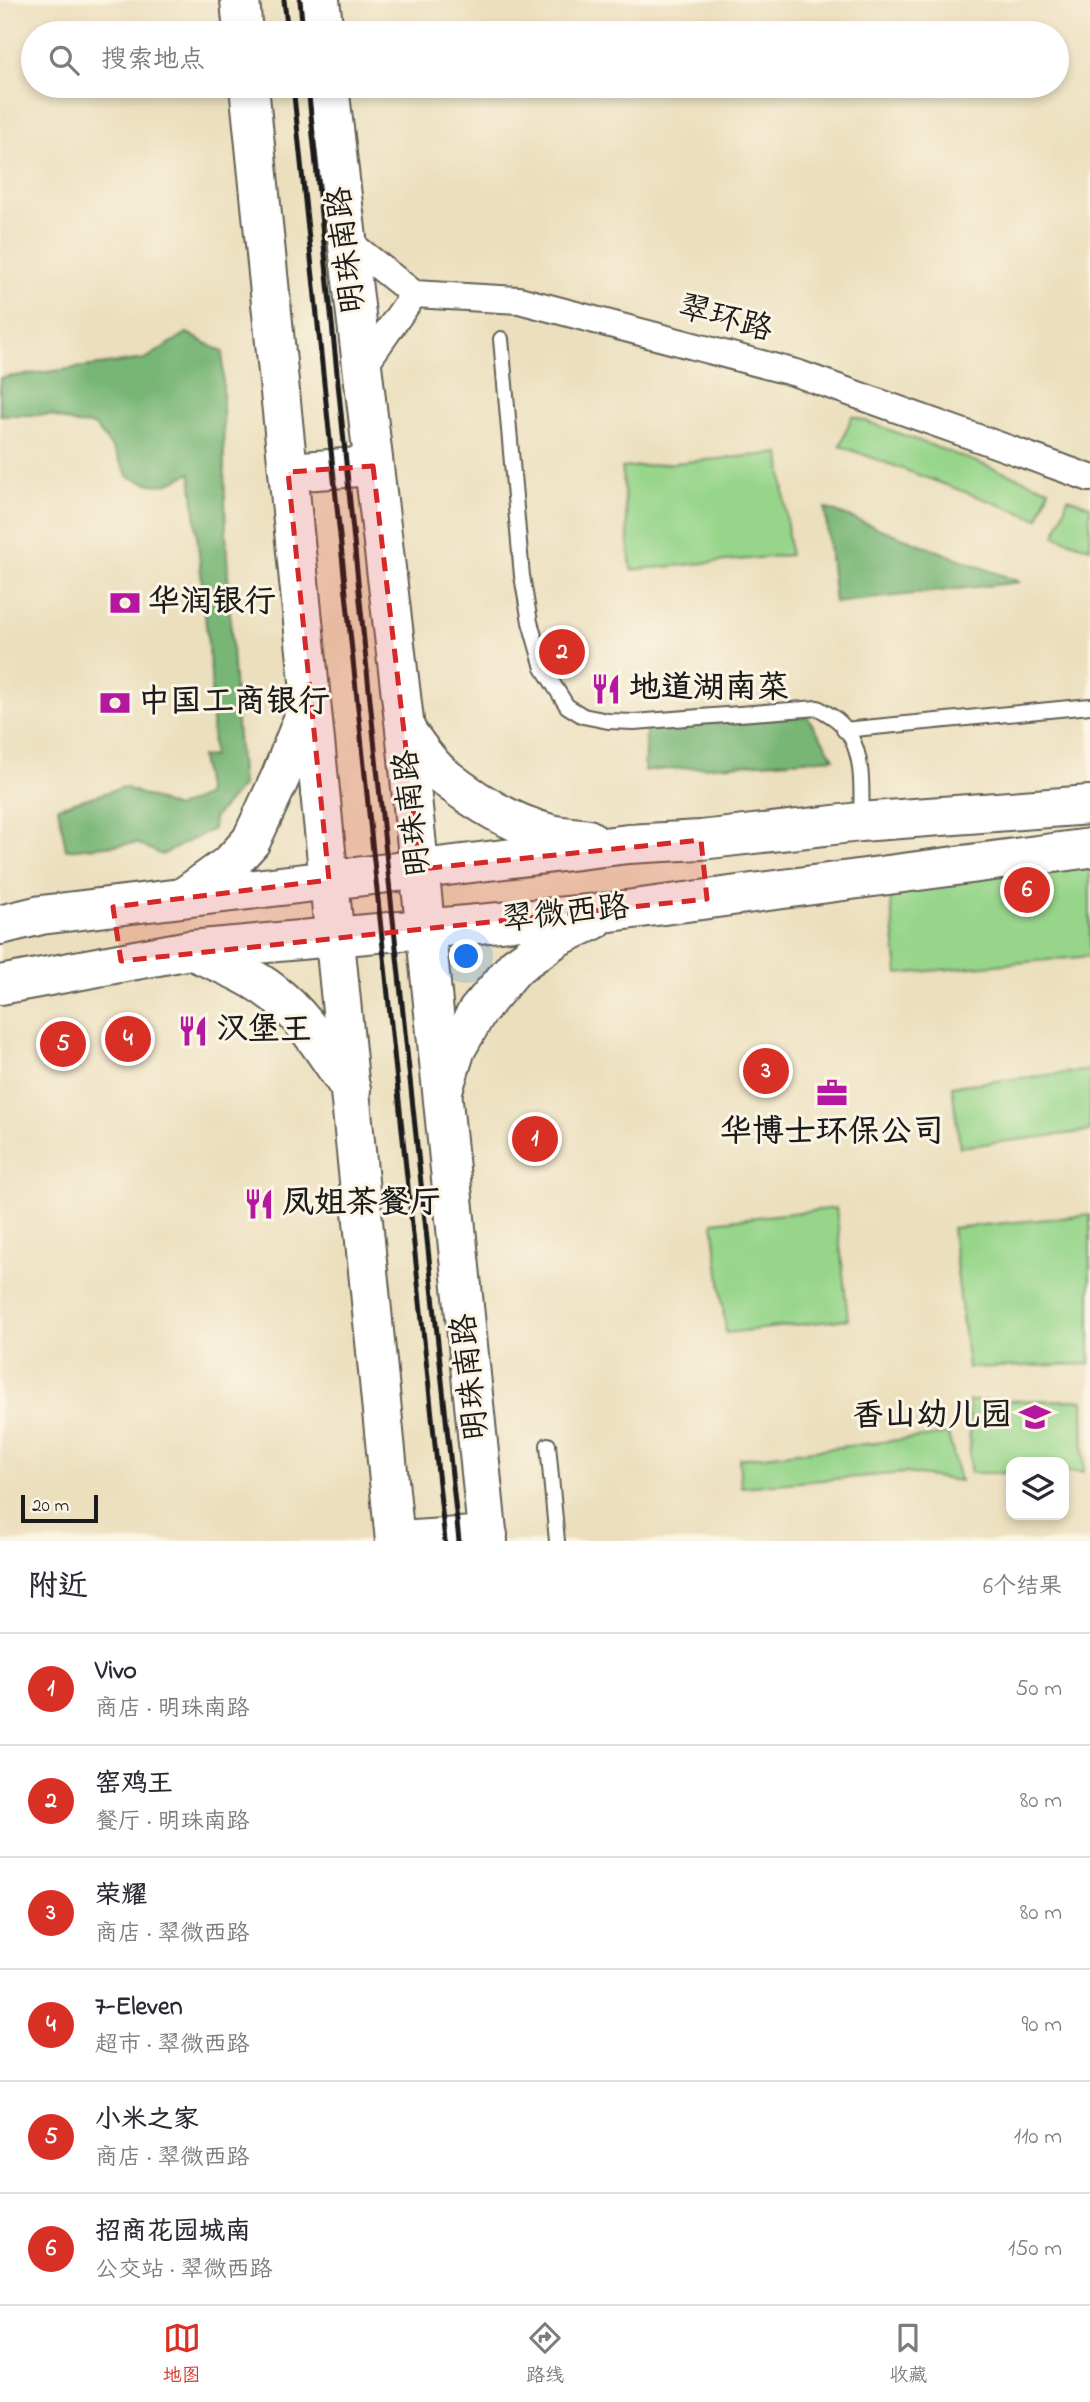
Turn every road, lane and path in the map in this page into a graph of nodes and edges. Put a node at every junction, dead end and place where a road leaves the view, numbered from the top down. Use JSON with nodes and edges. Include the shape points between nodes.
{"nodes":[{"id":1,"x":240,"y":0,"type":"edge"},
{"id":2,"x":320,"y":0,"type":"edge"},
{"id":3,"x":242,"y":21,"type":"edge"},
{"id":4,"x":323,"y":21,"type":"edge"},
{"id":5,"x":250,"y":98,"type":"edge"},
{"id":6,"x":330,"y":98,"type":"edge"},
{"id":7,"x":347,"y":241,"type":"junction"},
{"id":8,"x":414,"y":294,"type":"junction"},
{"id":9,"x":501,"y":339,"type":"dead end"},
{"id":10,"x":362,"y":368,"type":"junction"},
{"id":11,"x":373,"y":466,"type":"junction"},
{"id":12,"x":288,"y":472,"type":"junction"},
{"id":13,"x":1090,"y":478,"type":"edge"},
{"id":14,"x":310,"y":701,"type":"junction"},
{"id":15,"x":1090,"y":706,"type":"edge"},
{"id":16,"x":405,"y":729,"type":"junction"},
{"id":17,"x":845,"y":730,"type":"junction"},
{"id":18,"x":1090,"y":805,"type":"edge"},
{"id":19,"x":860,"y":822,"type":"junction"},
{"id":20,"x":701,"y":840,"type":"junction"},
{"id":21,"x":628,"y":845,"type":"junction"},
{"id":22,"x":1090,"y":848,"type":"edge"},
{"id":23,"x":420,"y":869,"type":"junction"},
{"id":24,"x":329,"y":880,"type":"junction"},
{"id":25,"x":183,"y":897,"type":"junction"},
{"id":26,"x":707,"y":899,"type":"junction"},
{"id":27,"x":113,"y":907,"type":"junction"},
{"id":28,"x":611,"y":912,"type":"junction"},
{"id":29,"x":0,"y":925,"type":"edge"},
{"id":30,"x":426,"y":929,"type":"junction"},
{"id":31,"x":335,"y":937,"type":"junction"},
{"id":32,"x":190,"y":950,"type":"junction"},
{"id":33,"x":121,"y":961,"type":"junction"},
{"id":34,"x":0,"y":985,"type":"edge"},
{"id":35,"x":351,"y":1088,"type":"junction"},
{"id":36,"x":443,"y":1090,"type":"junction"},
{"id":37,"x":548,"y":1445,"type":"dead end"},
{"id":38,"x":488,"y":1538,"type":"edge"},
{"id":39,"x":397,"y":1541,"type":"edge"},
{"id":40,"x":557,"y":1541,"type":"edge"}],
"edges":[{"from":1,"to":3,"type":"main road"},
{"from":2,"to":4,"type":"main road"},
{"from":5,"to":12,"type":"main road"},
{"from":6,"to":7,"type":"main road","name":"明珠南路"},
{"from":7,"to":8,"type":"street"},
{"from":7,"to":10,"type":"main road","name":"明珠南路"},
{"from":8,"to":10,"type":"street"},
{"from":8,"to":13,"type":"street","name":"翠环路","via":[[519,300],[796,373]]},
{"from":9,"to":17,"type":"lane","via":[[530,622],[542,668],[567,706],[583,716],[634,722],[818,708]]},
{"from":10,"to":11,"type":"main road","name":"明珠南路"},
{"from":11,"to":12,"type":"main road"},
{"from":11,"to":16,"type":"main road","name":"明珠南路"},
{"from":12,"to":14,"type":"main road"},
{"from":14,"to":24,"type":"main road"},
{"from":14,"to":25,"type":"main road","via":[[251,841],[231,863]]},
{"from":15,"to":17,"type":"lane"},
{"from":16,"to":21,"type":"main road","via":[[442,775],[490,808],[551,834]]},
{"from":16,"to":23,"type":"main road","name":"明珠南路"},
{"from":17,"to":19,"type":"lane","via":[[857,750]]},
{"from":18,"to":19,"type":"main road","name":"翠微西路"},
{"from":19,"to":20,"type":"main road","name":"翠微西路"},
{"from":20,"to":21,"type":"main road","name":"翠微西路"},
{"from":20,"to":26,"type":"main road"},
{"from":21,"to":23,"type":"main road","name":"翠微西路"},
{"from":22,"to":26,"type":"main road","name":"翠微西路"},
{"from":23,"to":24,"type":"main road","name":"翠微西路"},
{"from":23,"to":30,"type":"main road","name":"明珠南路"},
{"from":24,"to":25,"type":"main road","name":"翠微西路"},
{"from":24,"to":31,"type":"main road"},
{"from":25,"to":27,"type":"main road","name":"翠微西路"},
{"from":26,"to":28,"type":"main road","name":"翠微西路"},
{"from":27,"to":29,"type":"main road","name":"翠微西路"},
{"from":27,"to":33,"type":"main road"},
{"from":28,"to":30,"type":"main road","name":"翠微西路"},
{"from":28,"to":36,"type":"main road","via":[[557,937],[516,967],[470,1024]]},
{"from":30,"to":31,"type":"main road","name":"翠微西路"},
{"from":30,"to":36,"type":"main road","name":"明珠南路"},
{"from":31,"to":32,"type":"main road","name":"翠微西路"},
{"from":31,"to":35,"type":"main road"},
{"from":32,"to":33,"type":"main road","name":"翠微西路"},
{"from":32,"to":35,"type":"main road","via":[[273,992],[298,1017]]},
{"from":33,"to":34,"type":"main road","name":"翠微西路"},
{"from":35,"to":39,"type":"main road"},
{"from":36,"to":38,"type":"main road","name":"明珠南路"},
{"from":37,"to":40,"type":"lane"},
{"from":38,"to":39,"type":"main road"}]}
